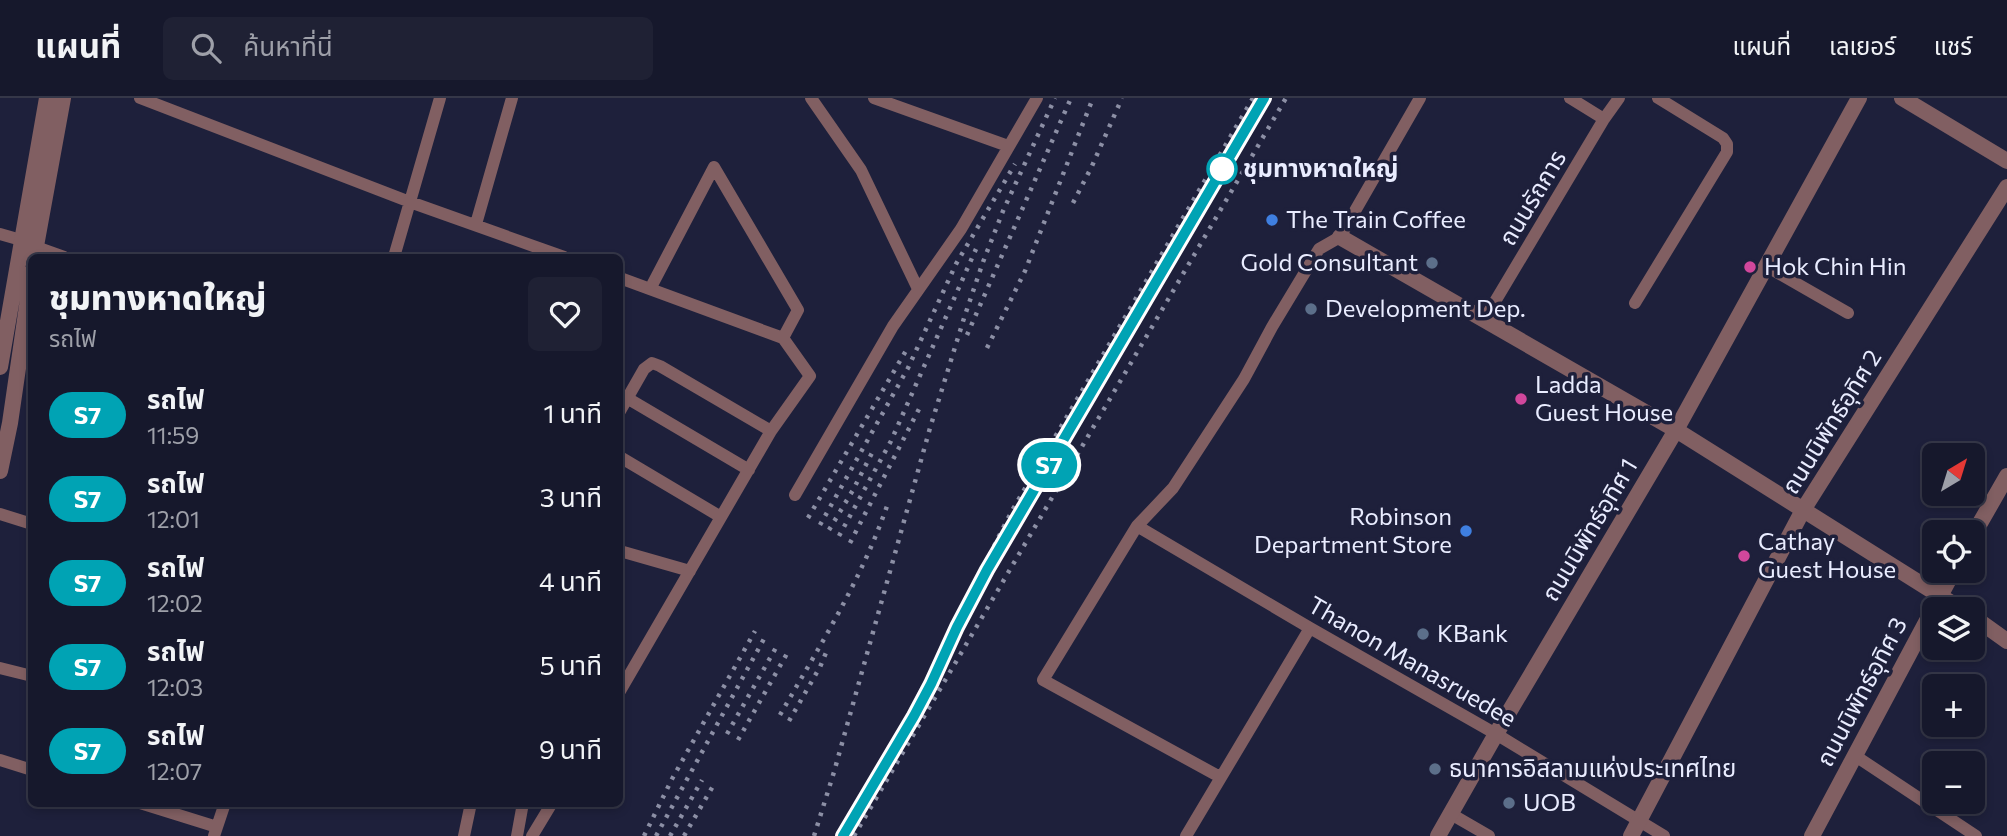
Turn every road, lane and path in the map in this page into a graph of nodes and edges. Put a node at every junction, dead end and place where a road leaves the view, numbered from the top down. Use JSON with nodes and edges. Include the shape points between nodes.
{"nodes":[{"id":1,"x":47,"y":98,"type":"edge"},
{"id":2,"x":64,"y":98,"type":"edge"},
{"id":3,"x":140,"y":98,"type":"edge"},
{"id":4,"x":440,"y":98,"type":"edge"},
{"id":5,"x":512,"y":98,"type":"edge"},
{"id":6,"x":811,"y":98,"type":"edge"},
{"id":7,"x":874,"y":98,"type":"edge"},
{"id":8,"x":1037,"y":98,"type":"edge"},
{"id":9,"x":1420,"y":98,"type":"edge"},
{"id":10,"x":1570,"y":98,"type":"edge"},
{"id":11,"x":1619,"y":98,"type":"edge"},
{"id":12,"x":1658,"y":98,"type":"edge"},
{"id":13,"x":1859,"y":98,"type":"edge"},
{"id":14,"x":1902,"y":98,"type":"edge"},
{"id":15,"x":1604,"y":119,"type":"junction"},
{"id":16,"x":1008,"y":146,"type":"junction"},
{"id":17,"x":2007,"y":161,"type":"edge"},
{"id":18,"x":2007,"y":187,"type":"edge"},
{"id":19,"x":410,"y":202,"type":"junction"},
{"id":20,"x":476,"y":224,"type":"junction"},
{"id":21,"x":0,"y":234,"type":"edge"},
{"id":22,"x":1340,"y":237,"type":"junction"},
{"id":23,"x":30,"y":248,"type":"edge"},
{"id":24,"x":53,"y":254,"type":"edge"},
{"id":25,"x":395,"y":254,"type":"edge"},
{"id":26,"x":557,"y":254,"type":"edge"},
{"id":27,"x":28,"y":256,"type":"edge"},
{"id":28,"x":1766,"y":266,"type":"junction"},
{"id":29,"x":623,"y":279,"type":"edge"},
{"id":30,"x":650,"y":289,"type":"junction"},
{"id":31,"x":918,"y":289,"type":"junction"},
{"id":32,"x":1636,"y":303,"type":"dead end"},
{"id":33,"x":1848,"y":313,"type":"dead end"},
{"id":34,"x":1484,"y":320,"type":"junction"},
{"id":35,"x":28,"y":326,"type":"edge"},
{"id":36,"x":783,"y":338,"type":"junction"},
{"id":37,"x":1,"y":357,"type":"edge"},
{"id":38,"x":25,"y":367,"type":"edge"},
{"id":39,"x":627,"y":398,"type":"junction"},
{"id":40,"x":623,"y":405,"type":"edge"},
{"id":41,"x":1676,"y":430,"type":"junction"},
{"id":42,"x":771,"y":432,"type":"junction"},
{"id":43,"x":623,"y":459,"type":"edge"},
{"id":44,"x":749,"y":470,"type":"junction"},
{"id":45,"x":0,"y":471,"type":"edge"},
{"id":46,"x":2007,"y":476,"type":"edge"},
{"id":47,"x":795,"y":495,"type":"dead end"},
{"id":48,"x":1803,"y":510,"type":"junction"},
{"id":49,"x":0,"y":514,"type":"edge"},
{"id":50,"x":721,"y":517,"type":"junction"},
{"id":51,"x":1982,"y":520,"type":"edge"},
{"id":52,"x":28,"y":523,"type":"edge"},
{"id":53,"x":1137,"y":526,"type":"junction"},
{"id":54,"x":623,"y":552,"type":"edge"},
{"id":55,"x":690,"y":571,"type":"junction"},
{"id":56,"x":1946,"y":583,"type":"edge"},
{"id":57,"x":1940,"y":594,"type":"junction"},
{"id":58,"x":1944,"y":597,"type":"edge"},
{"id":59,"x":1985,"y":626,"type":"edge"},
{"id":60,"x":1310,"y":628,"type":"junction"},
{"id":61,"x":2007,"y":640,"type":"edge"},
{"id":62,"x":0,"y":668,"type":"edge"},
{"id":63,"x":28,"y":675,"type":"edge"},
{"id":64,"x":623,"y":686,"type":"edge"},
{"id":65,"x":1496,"y":734,"type":"junction"},
{"id":66,"x":1854,"y":755,"type":"junction"},
{"id":67,"x":0,"y":760,"type":"edge"},
{"id":68,"x":28,"y":769,"type":"edge"},
{"id":69,"x":1220,"y":777,"type":"junction"},
{"id":70,"x":150,"y":807,"type":"edge"},
{"id":71,"x":224,"y":807,"type":"edge"},
{"id":72,"x":470,"y":807,"type":"edge"},
{"id":73,"x":522,"y":807,"type":"edge"},
{"id":74,"x":550,"y":807,"type":"edge"},
{"id":75,"x":1451,"y":814,"type":"junction"},
{"id":76,"x":1639,"y":821,"type":"junction"},
{"id":77,"x":216,"y":832,"type":"edge"},
{"id":78,"x":464,"y":836,"type":"edge"},
{"id":79,"x":517,"y":836,"type":"edge"},
{"id":80,"x":532,"y":836,"type":"edge"},
{"id":81,"x":1186,"y":836,"type":"edge"},
{"id":82,"x":1438,"y":836,"type":"edge"},
{"id":83,"x":1489,"y":836,"type":"edge"},
{"id":84,"x":1631,"y":836,"type":"edge"},
{"id":85,"x":1664,"y":836,"type":"edge"},
{"id":86,"x":1812,"y":836,"type":"edge"},
{"id":87,"x":1976,"y":836,"type":"edge"}],
"edges":[{"from":1,"to":23,"type":"street"},
{"from":2,"to":23,"type":"street"},
{"from":3,"to":19,"type":"street"},
{"from":4,"to":19,"type":"street"},
{"from":5,"to":20,"type":"street"},
{"from":6,"to":31,"type":"street","via":[[861,170]]},
{"from":7,"to":16,"type":"street"},
{"from":8,"to":16,"type":"street"},
{"from":9,"to":22,"type":"street"},
{"from":10,"to":15,"type":"street"},
{"from":11,"to":15,"type":"street","name":"ถนนรัถการ"},
{"from":12,"to":32,"type":"street","via":[[1723,138],[1727,152]]},
{"from":13,"to":28,"type":"street","name":"ถนนนิพัทธ์อุทิศ 1"},
{"from":14,"to":17,"type":"street"},
{"from":15,"to":34,"type":"street","name":"ถนนรัถการ"},
{"from":16,"to":31,"type":"street","via":[[961,229]]},
{"from":18,"to":48,"type":"street","name":"ถนนนิพัทธ์อุทิศ 2"},
{"from":19,"to":20,"type":"street"},
{"from":19,"to":25,"type":"street"},
{"from":20,"to":26,"type":"street"},
{"from":21,"to":23,"type":"street"},
{"from":22,"to":34,"type":"street"},
{"from":22,"to":53,"type":"street","via":[[1319,249],[1244,379],[1172,488]]},
{"from":23,"to":24,"type":"street"},
{"from":27,"to":37,"type":"street"},
{"from":28,"to":33,"type":"street"},
{"from":28,"to":41,"type":"street","name":"ถนนนิพัทธ์อุทิศ 1"},
{"from":29,"to":30,"type":"street"},
{"from":30,"to":36,"type":"street"},
{"from":30,"to":36,"type":"street","via":[[714,167],[798,310]]},
{"from":31,"to":47,"type":"street"},
{"from":34,"to":41,"type":"street"},
{"from":35,"to":38,"type":"street"},
{"from":36,"to":42,"type":"street","via":[[810,376]]},
{"from":38,"to":45,"type":"street"},
{"from":39,"to":40,"type":"street"},
{"from":39,"to":42,"type":"street","via":[[652,363]]},
{"from":39,"to":44,"type":"street"},
{"from":41,"to":48,"type":"street"},
{"from":41,"to":65,"type":"street","name":"ถนนนิพัทธ์อุทิศ 1"},
{"from":42,"to":44,"type":"street"},
{"from":43,"to":50,"type":"street"},
{"from":44,"to":50,"type":"street"},
{"from":46,"to":51,"type":"street"},
{"from":48,"to":57,"type":"street"},
{"from":48,"to":76,"type":"street","name":"ถนนนิพัทธ์อุทิศ 2"},
{"from":49,"to":52,"type":"street"},
{"from":50,"to":55,"type":"street"},
{"from":53,"to":60,"type":"street","name":"Thanon Manasruedee"},
{"from":53,"to":69,"type":"street","via":[[1043,680]]},
{"from":54,"to":55,"type":"street"},
{"from":55,"to":64,"type":"street"},
{"from":56,"to":57,"type":"street","name":"ถนนนิพัทธ์อุทิศ 3"},
{"from":57,"to":58,"type":"street"},
{"from":57,"to":66,"type":"street","name":"ถนนนิพัทธ์อุทิศ 3"},
{"from":59,"to":61,"type":"street"},
{"from":60,"to":65,"type":"street","name":"Thanon Manasruedee"},
{"from":60,"to":69,"type":"street"},
{"from":62,"to":63,"type":"street"},
{"from":65,"to":75,"type":"street","name":"ถนนนิพัทธ์อุทิศ 1"},
{"from":65,"to":76,"type":"street","name":"Thanon Manasruedee"},
{"from":66,"to":86,"type":"street","name":"ถนนนิพัทธ์อุทิศ 3"},
{"from":66,"to":87,"type":"street"},
{"from":67,"to":68,"type":"street"},
{"from":69,"to":81,"type":"street"},
{"from":70,"to":77,"type":"street"},
{"from":71,"to":77,"type":"street"},
{"from":72,"to":78,"type":"street"},
{"from":73,"to":79,"type":"street"},
{"from":74,"to":80,"type":"street"},
{"from":75,"to":82,"type":"street","name":"ถนนนิพัทธ์อุทิศ 1"},
{"from":75,"to":83,"type":"street"},
{"from":76,"to":84,"type":"street","name":"ถนนนิพัทธ์อุทิศ 2"},
{"from":76,"to":85,"type":"street","name":"Thanon Manasruedee"}]}
